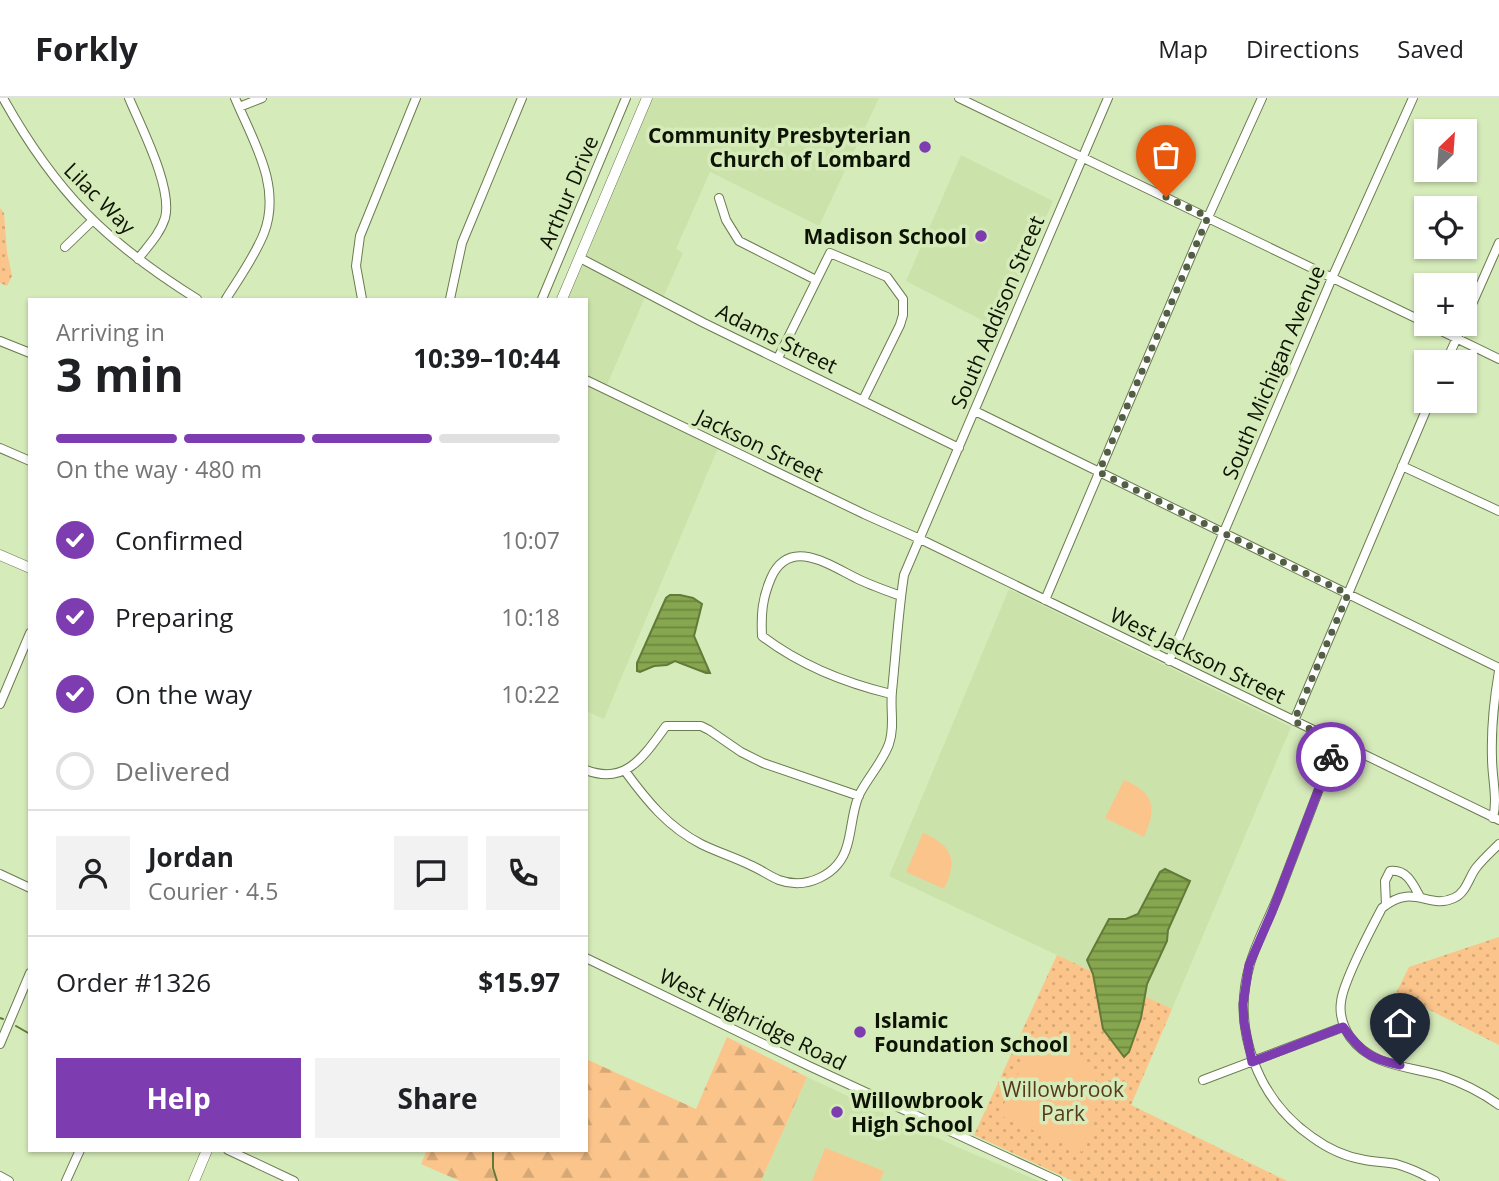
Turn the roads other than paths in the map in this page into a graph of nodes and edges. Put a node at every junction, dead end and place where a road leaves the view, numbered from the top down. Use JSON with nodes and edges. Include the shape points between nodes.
{"nodes":[{"id":1,"x":3,"y":98,"type":"edge"},
{"id":2,"x":129,"y":98,"type":"edge"},
{"id":3,"x":236,"y":98,"type":"edge"},
{"id":4,"x":262,"y":98,"type":"edge"},
{"id":5,"x":416,"y":98,"type":"edge"},
{"id":6,"x":522,"y":98,"type":"edge"},
{"id":7,"x":626,"y":98,"type":"edge"},
{"id":8,"x":647,"y":98,"type":"edge"},
{"id":9,"x":959,"y":98,"type":"edge"},
{"id":10,"x":1108,"y":98,"type":"edge"},
{"id":11,"x":1262,"y":98,"type":"edge"},
{"id":12,"x":1413,"y":98,"type":"edge"},
{"id":13,"x":239,"y":107,"type":"junction"},
{"id":14,"x":1082,"y":157,"type":"junction"},
{"id":15,"x":719,"y":198,"type":"dead end"},
{"id":16,"x":1208,"y":217,"type":"junction"},
{"id":17,"x":92,"y":221,"type":"junction"},
{"id":18,"x":1499,"y":243,"type":"edge"},
{"id":19,"x":65,"y":247,"type":"dead end"},
{"id":20,"x":580,"y":258,"type":"junction"},
{"id":21,"x":138,"y":259,"type":"junction"},
{"id":22,"x":1332,"y":278,"type":"junction"},
{"id":23,"x":816,"y":280,"type":"junction"},
{"id":24,"x":1477,"y":293,"type":"edge"},
{"id":25,"x":196,"y":298,"type":"edge"},
{"id":26,"x":227,"y":298,"type":"edge"},
{"id":27,"x":362,"y":298,"type":"edge"},
{"id":28,"x":450,"y":298,"type":"edge"},
{"id":29,"x":542,"y":298,"type":"edge"},
{"id":30,"x":562,"y":298,"type":"edge"},
{"id":31,"x":1414,"y":317,"type":"edge"},
{"id":32,"x":1453,"y":336,"type":"edge"},
{"id":33,"x":1457,"y":338,"type":"junction"},
{"id":34,"x":0,"y":341,"type":"edge"},
{"id":35,"x":1452,"y":350,"type":"edge"},
{"id":36,"x":28,"y":352,"type":"edge"},
{"id":37,"x":778,"y":358,"type":"junction"},
{"id":38,"x":1499,"y":359,"type":"edge"},
{"id":39,"x":588,"y":381,"type":"edge"},
{"id":40,"x":863,"y":400,"type":"junction"},
{"id":41,"x":975,"y":411,"type":"junction"},
{"id":42,"x":1425,"y":413,"type":"edge"},
{"id":43,"x":0,"y":448,"type":"edge"},
{"id":44,"x":959,"y":448,"type":"junction"},
{"id":45,"x":28,"y":460,"type":"edge"},
{"id":46,"x":1402,"y":466,"type":"junction"},
{"id":47,"x":1099,"y":472,"type":"junction"},
{"id":48,"x":1499,"y":511,"type":"edge"},
{"id":49,"x":1223,"y":533,"type":"junction"},
{"id":50,"x":920,"y":539,"type":"junction"},
{"id":51,"x":0,"y":555,"type":"edge"},
{"id":52,"x":28,"y":567,"type":"edge"},
{"id":53,"x":1348,"y":594,"type":"junction"},
{"id":54,"x":901,"y":596,"type":"junction"},
{"id":55,"x":1045,"y":600,"type":"junction"},
{"id":56,"x":28,"y":638,"type":"edge"},
{"id":57,"x":1169,"y":661,"type":"junction"},
{"id":58,"x":1499,"y":669,"type":"edge"},
{"id":59,"x":891,"y":694,"type":"junction"},
{"id":60,"x":0,"y":704,"type":"edge"},
{"id":61,"x":1294,"y":721,"type":"junction"},
{"id":62,"x":1337,"y":742,"type":"junction"},
{"id":63,"x":588,"y":770,"type":"edge"},
{"id":64,"x":625,"y":771,"type":"junction"},
{"id":65,"x":859,"y":796,"type":"junction"},
{"id":66,"x":1496,"y":819,"type":"edge"},
{"id":67,"x":1499,"y":844,"type":"edge"},
{"id":68,"x":0,"y":874,"type":"edge"},
{"id":69,"x":28,"y":887,"type":"edge"},
{"id":70,"x":1420,"y":897,"type":"junction"},
{"id":71,"x":1385,"y":905,"type":"junction"},
{"id":72,"x":588,"y":959,"type":"edge"},
{"id":73,"x":28,"y":978,"type":"edge"},
{"id":74,"x":1343,"y":1027,"type":"junction"},
{"id":75,"x":0,"y":1044,"type":"edge"},
{"id":76,"x":1252,"y":1062,"type":"junction"},
{"id":77,"x":1203,"y":1080,"type":"dead end"},
{"id":78,"x":1499,"y":1105,"type":"edge"},
{"id":79,"x":78,"y":1152,"type":"edge"},
{"id":80,"x":206,"y":1152,"type":"edge"},
{"id":81,"x":232,"y":1152,"type":"edge"},
{"id":82,"x":0,"y":1176,"type":"edge"},
{"id":83,"x":9,"y":1181,"type":"edge"},
{"id":84,"x":66,"y":1181,"type":"edge"},
{"id":85,"x":194,"y":1181,"type":"edge"},
{"id":86,"x":294,"y":1181,"type":"edge"},
{"id":87,"x":1058,"y":1181,"type":"edge"},
{"id":88,"x":1435,"y":1181,"type":"edge"}],
"edges":[{"from":1,"to":17,"type":"street","name":"Lilac Way","via":[[42,163]]},
{"from":2,"to":21,"type":"street","via":[[167,203],[161,228]]},
{"from":3,"to":13,"type":"street"},
{"from":4,"to":13,"type":"street"},
{"from":5,"to":27,"type":"street","via":[[360,236],[356,266]]},
{"from":6,"to":28,"type":"street","via":[[466,231]]},
{"from":7,"to":29,"type":"street","name":"Arthur Drive"},
{"from":8,"to":20,"type":"street"},
{"from":9,"to":14,"type":"street"},
{"from":10,"to":14,"type":"street","name":"South Addison Street"},
{"from":11,"to":16,"type":"street"},
{"from":12,"to":22,"type":"street","name":"South Michigan Avenue"},
{"from":13,"to":26,"type":"street","via":[[263,163],[270,212],[257,248]]},
{"from":14,"to":16,"type":"street"},
{"from":14,"to":41,"type":"street","name":"South Addison Street"},
{"from":15,"to":23,"type":"street","via":[[740,241]]},
{"from":16,"to":22,"type":"street"},
{"from":16,"to":47,"type":"street"},
{"from":17,"to":19,"type":"street"},
{"from":17,"to":21,"type":"street","name":"Lilac Way"},
{"from":18,"to":24,"type":"street"},
{"from":20,"to":30,"type":"street"},
{"from":20,"to":37,"type":"street","name":"Adams Street"},
{"from":21,"to":25,"type":"street","name":"Lilac Way"},
{"from":22,"to":31,"type":"street"},
{"from":22,"to":49,"type":"street","name":"South Michigan Avenue"},
{"from":23,"to":37,"type":"street"},
{"from":23,"to":40,"type":"street","via":[[830,253],[887,277],[903,299],[900,325]]},
{"from":32,"to":33,"type":"street"},
{"from":33,"to":35,"type":"street"},
{"from":33,"to":38,"type":"street"},
{"from":34,"to":36,"type":"street"},
{"from":37,"to":40,"type":"street","name":"Adams Street"},
{"from":39,"to":50,"type":"street","name":"Jackson Street"},
{"from":40,"to":44,"type":"street","name":"Adams Street"},
{"from":41,"to":44,"type":"street","name":"South Addison Street"},
{"from":41,"to":47,"type":"street"},
{"from":42,"to":46,"type":"street"},
{"from":43,"to":45,"type":"street"},
{"from":44,"to":50,"type":"street","name":"South Addison Street"},
{"from":46,"to":48,"type":"street"},
{"from":46,"to":53,"type":"street"},
{"from":47,"to":49,"type":"street"},
{"from":47,"to":55,"type":"street"},
{"from":49,"to":53,"type":"street"},
{"from":49,"to":57,"type":"street","name":"South Michigan Avenue"},
{"from":50,"to":54,"type":"street","name":"South Addison Street","via":[[904,575]]},
{"from":50,"to":55,"type":"street","name":"West Jackson Street"},
{"from":51,"to":52,"type":"street"},
{"from":53,"to":58,"type":"street"},
{"from":53,"to":61,"type":"street"},
{"from":54,"to":59,"type":"street","name":"South Addison Street"},
{"from":54,"to":59,"type":"street","via":[[803,556],[790,557],[775,570],[761,604],[762,636],[781,651],[852,684]]},
{"from":55,"to":57,"type":"street","name":"West Jackson Street"},
{"from":56,"to":60,"type":"street"},
{"from":57,"to":61,"type":"street","name":"West Jackson Street"},
{"from":58,"to":66,"type":"street","via":[[1492,739]]},
{"from":59,"to":65,"type":"street","name":"South Addison Street","via":[[893,723],[888,745]]},
{"from":61,"to":62,"type":"street","name":"West Jackson Street"},
{"from":62,"to":66,"type":"street","name":"West Jackson Street"},
{"from":62,"to":76,"type":"street","via":[[1249,965],[1244,1013]]},
{"from":63,"to":64,"type":"street"},
{"from":64,"to":65,"type":"street","via":[[666,726],[692,725],[709,730],[763,763]]},
{"from":64,"to":65,"type":"street","name":"South Addison Street","via":[[659,815],[677,830],[787,882],[817,880],[830,871],[846,850]]},
{"from":67,"to":70,"type":"street","via":[[1456,898],[1435,901]]},
{"from":68,"to":69,"type":"street"},
{"from":70,"to":71,"type":"street","via":[[1410,895]]},
{"from":70,"to":71,"type":"street","via":[[1407,876],[1395,870],[1385,881]]},
{"from":71,"to":74,"type":"street","via":[[1344,988]]},
{"from":72,"to":87,"type":"street","name":"West Highridge Road"},
{"from":73,"to":75,"type":"street"},
{"from":74,"to":76,"type":"street"},
{"from":74,"to":78,"type":"street","via":[[1373,1058],[1459,1082]]},
{"from":76,"to":77,"type":"street"},
{"from":76,"to":88,"type":"street","via":[[1278,1107],[1313,1138],[1343,1154],[1396,1164]]},
{"from":79,"to":84,"type":"street"},
{"from":80,"to":85,"type":"street"},
{"from":81,"to":86,"type":"street"},
{"from":82,"to":83,"type":"street"}]}
